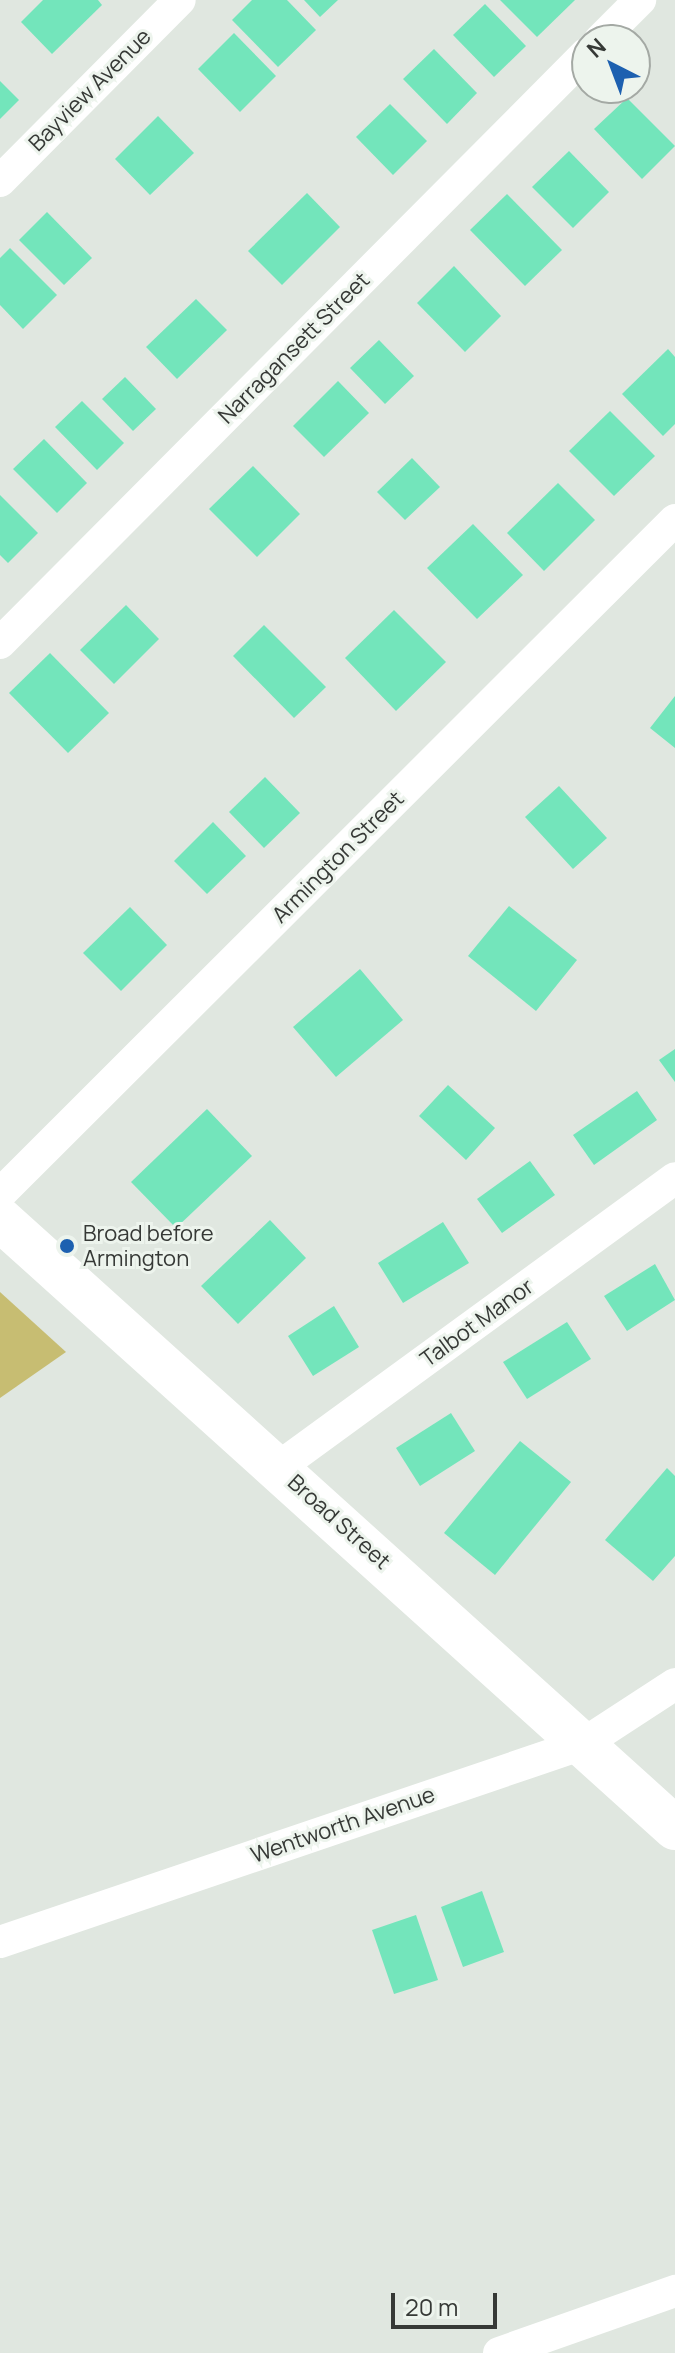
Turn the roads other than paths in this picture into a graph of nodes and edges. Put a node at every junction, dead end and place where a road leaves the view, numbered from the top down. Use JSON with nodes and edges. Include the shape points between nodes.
{"nodes":[{"id":1,"x":180,"y":0,"type":"edge"},
{"id":2,"x":640,"y":0,"type":"edge"},
{"id":3,"x":616,"y":24,"type":"edge"},
{"id":4,"x":571,"y":69,"type":"edge"},
{"id":5,"x":0,"y":181,"type":"edge"},
{"id":6,"x":675,"y":520,"type":"edge"},
{"id":7,"x":0,"y":643,"type":"edge"},
{"id":8,"x":675,"y":1178,"type":"edge"},
{"id":9,"x":0,"y":1194,"type":"edge"},
{"id":10,"x":0,"y":1219,"type":"edge"},
{"id":11,"x":279,"y":1467,"type":"junction"},
{"id":12,"x":675,"y":1684,"type":"edge"},
{"id":13,"x":583,"y":1744,"type":"junction"},
{"id":14,"x":675,"y":1828,"type":"edge"},
{"id":15,"x":0,"y":1942,"type":"edge"},
{"id":16,"x":675,"y":2291,"type":"edge"},
{"id":17,"x":499,"y":2353,"type":"edge"}],
"edges":[{"from":1,"to":5,"type":"street","name":"Bayview Avenue"},
{"from":2,"to":3,"type":"street"},
{"from":4,"to":7,"type":"street","name":"Narragansett Street"},
{"from":6,"to":9,"type":"street","name":"Armington Street"},
{"from":8,"to":11,"type":"street","name":"Talbot Manor"},
{"from":10,"to":11,"type":"main road","name":"Broad Street"},
{"from":11,"to":13,"type":"main road","name":"Broad Street"},
{"from":12,"to":13,"type":"street","name":"Wentworth Avenue"},
{"from":13,"to":14,"type":"main road","name":"Broad Street"},
{"from":13,"to":15,"type":"street","name":"Wentworth Avenue"},
{"from":16,"to":17,"type":"street"}]}
